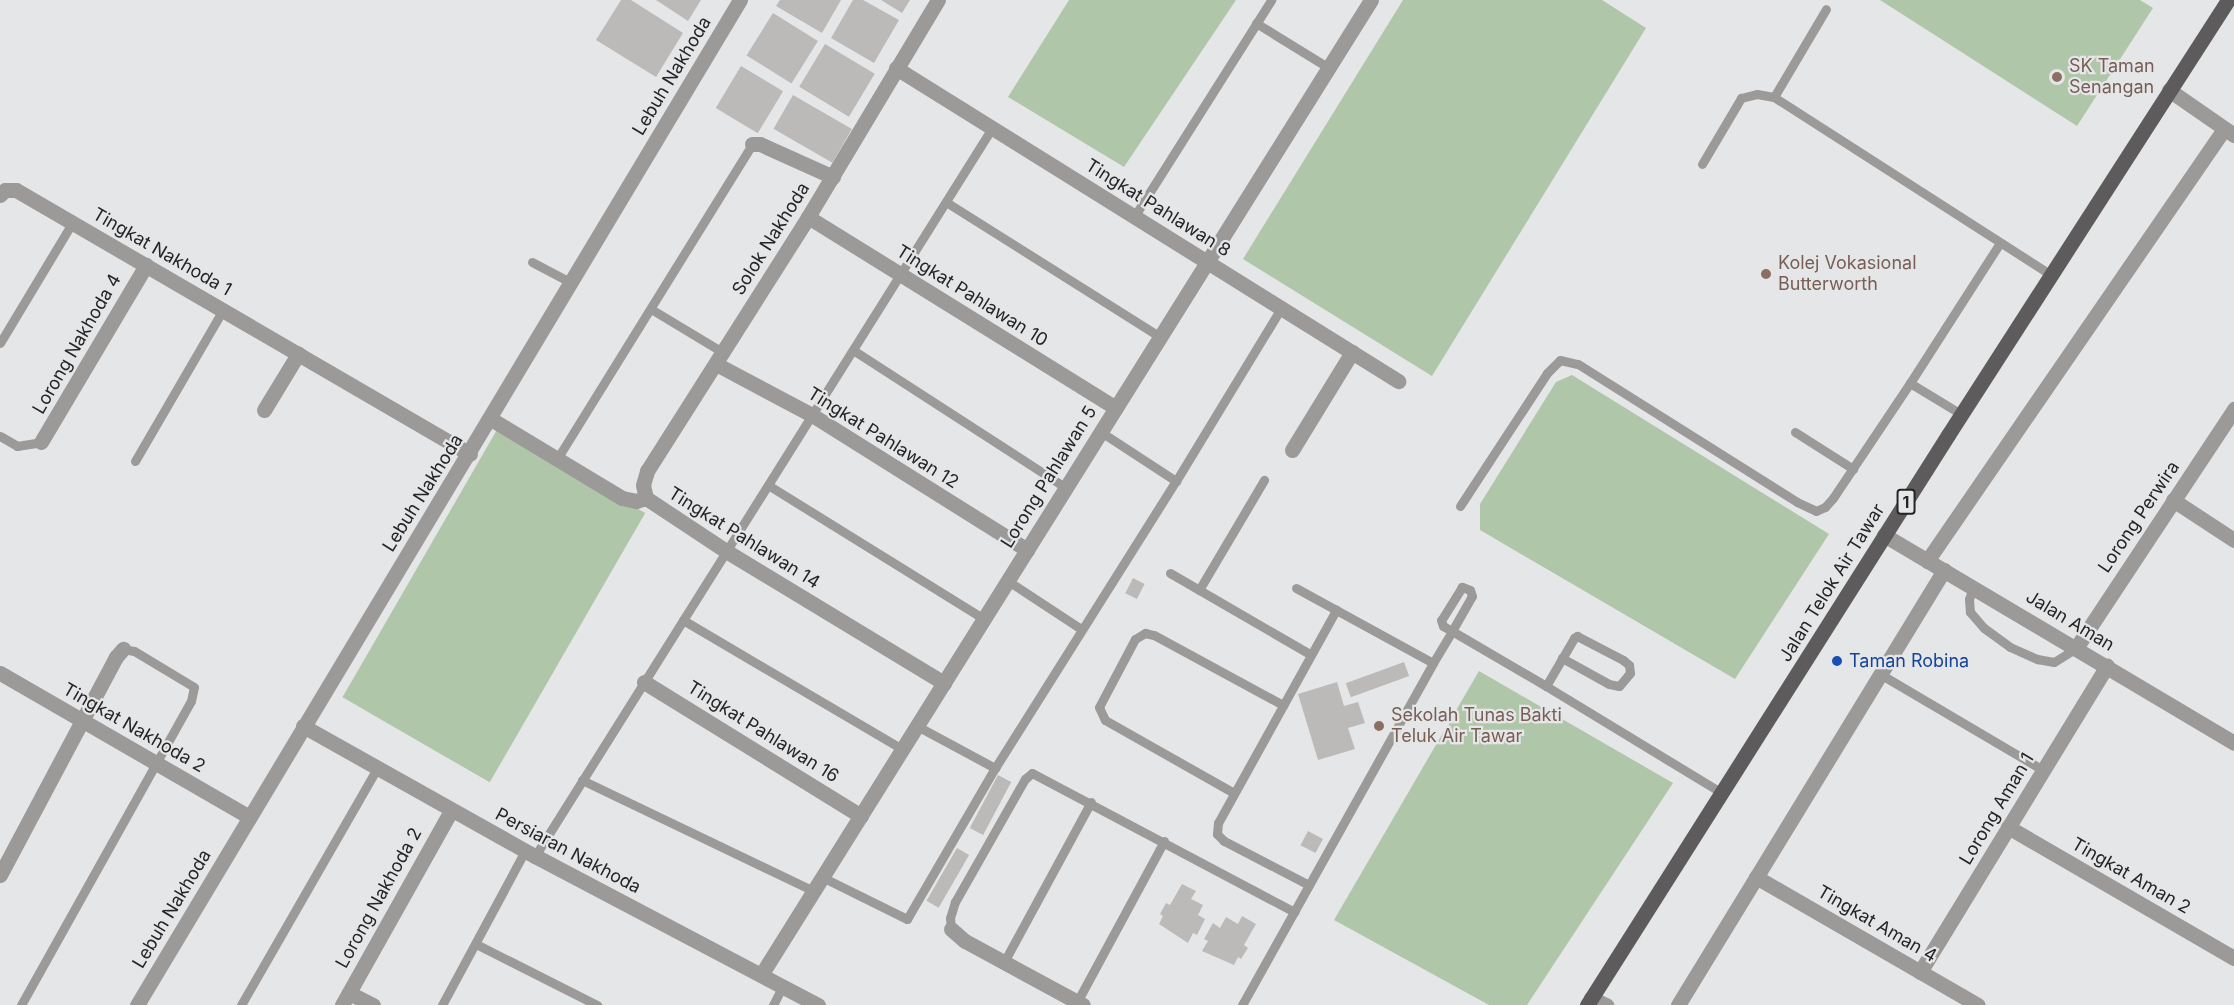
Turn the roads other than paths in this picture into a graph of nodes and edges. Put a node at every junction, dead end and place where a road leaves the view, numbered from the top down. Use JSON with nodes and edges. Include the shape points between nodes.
{"nodes":[{"id":1,"x":740,"y":0,"type":"edge"},
{"id":2,"x":938,"y":0,"type":"edge"},
{"id":3,"x":1271,"y":0,"type":"edge"},
{"id":4,"x":1371,"y":0,"type":"edge"},
{"id":5,"x":2228,"y":0,"type":"edge"},
{"id":6,"x":1826,"y":9,"type":"dead end"},
{"id":7,"x":1256,"y":23,"type":"junction"},
{"id":8,"x":896,"y":68,"type":"junction"},
{"id":9,"x":1329,"y":68,"type":"junction"},
{"id":10,"x":2169,"y":90,"type":"junction"},
{"id":11,"x":1774,"y":98,"type":"junction"},
{"id":12,"x":992,"y":128,"type":"junction"},
{"id":13,"x":2229,"y":132,"type":"edge"},
{"id":14,"x":752,"y":144,"type":"joint"},
{"id":15,"x":1702,"y":164,"type":"dead end"},
{"id":16,"x":832,"y":177,"type":"junction"},
{"id":17,"x":3,"y":192,"type":"edge"},
{"id":18,"x":946,"y":202,"type":"junction"},
{"id":19,"x":808,"y":217,"type":"junction"},
{"id":20,"x":1134,"y":217,"type":"junction"},
{"id":21,"x":72,"y":223,"type":"junction"},
{"id":22,"x":2000,"y":243,"type":"junction"},
{"id":23,"x":531,"y":262,"type":"dead end"},
{"id":24,"x":1207,"y":262,"type":"junction"},
{"id":25,"x":146,"y":265,"type":"junction"},
{"id":26,"x":900,"y":274,"type":"junction"},
{"id":27,"x":2051,"y":275,"type":"junction"},
{"id":28,"x":572,"y":284,"type":"junction"},
{"id":29,"x":1281,"y":308,"type":"junction"},
{"id":30,"x":651,"y":309,"type":"junction"},
{"id":31,"x":223,"y":310,"type":"junction"},
{"id":32,"x":1160,"y":337,"type":"junction"},
{"id":33,"x":0,"y":343,"type":"edge"},
{"id":34,"x":853,"y":350,"type":"junction"},
{"id":35,"x":1352,"y":352,"type":"junction"},
{"id":36,"x":298,"y":354,"type":"junction"},
{"id":37,"x":720,"y":358,"type":"junction"},
{"id":38,"x":1398,"y":381,"type":"dead end"},
{"id":39,"x":1910,"y":383,"type":"junction"},
{"id":40,"x":1116,"y":408,"type":"junction"},
{"id":41,"x":2234,"y":409,"type":"edge"},
{"id":42,"x":264,"y":410,"type":"dead end"},
{"id":43,"x":1961,"y":414,"type":"junction"},
{"id":44,"x":812,"y":415,"type":"junction"},
{"id":45,"x":491,"y":419,"type":"junction"},
{"id":46,"x":1101,"y":432,"type":"junction"},
{"id":47,"x":1795,"y":432,"type":"dead end"},
{"id":48,"x":0,"y":436,"type":"edge"},
{"id":49,"x":41,"y":442,"type":"joint"},
{"id":50,"x":1292,"y":450,"type":"dead end"},
{"id":51,"x":470,"y":454,"type":"junction"},
{"id":52,"x":557,"y":459,"type":"junction"},
{"id":53,"x":135,"y":460,"type":"dead end"},
{"id":54,"x":1853,"y":469,"type":"junction"},
{"id":55,"x":1264,"y":480,"type":"dead end"},
{"id":56,"x":1176,"y":481,"type":"junction"},
{"id":57,"x":768,"y":484,"type":"junction"},
{"id":58,"x":1066,"y":488,"type":"junction"},
{"id":59,"x":646,"y":498,"type":"junction"},
{"id":60,"x":2173,"y":500,"type":"junction"},
{"id":61,"x":1460,"y":506,"type":"dead end"},
{"id":62,"x":1884,"y":536,"type":"junction"},
{"id":63,"x":2234,"y":540,"type":"edge"},
{"id":64,"x":1027,"y":550,"type":"junction"},
{"id":65,"x":726,"y":551,"type":"junction"},
{"id":66,"x":1927,"y":561,"type":"junction"},
{"id":67,"x":1944,"y":570,"type":"junction"},
{"id":68,"x":1170,"y":573,"type":"dead end"},
{"id":69,"x":1008,"y":581,"type":"junction"},
{"id":70,"x":1973,"y":587,"type":"junction"},
{"id":71,"x":1296,"y":588,"type":"dead end"},
{"id":72,"x":1199,"y":590,"type":"junction"},
{"id":73,"x":1336,"y":610,"type":"junction"},
{"id":74,"x":984,"y":619,"type":"junction"},
{"id":75,"x":683,"y":620,"type":"junction"},
{"id":76,"x":1081,"y":629,"type":"junction"},
{"id":77,"x":2076,"y":648,"type":"junction"},
{"id":78,"x":123,"y":649,"type":"joint"},
{"id":79,"x":1311,"y":654,"type":"junction"},
{"id":80,"x":1562,"y":658,"type":"junction"},
{"id":81,"x":1433,"y":663,"type":"junction"},
{"id":82,"x":2107,"y":666,"type":"junction"},
{"id":83,"x":1880,"y":674,"type":"junction"},
{"id":84,"x":1,"y":675,"type":"edge"},
{"id":85,"x":644,"y":682,"type":"junction"},
{"id":86,"x":944,"y":683,"type":"junction"},
{"id":87,"x":1546,"y":686,"type":"junction"},
{"id":88,"x":1282,"y":705,"type":"junction"},
{"id":89,"x":82,"y":720,"type":"junction"},
{"id":90,"x":303,"y":726,"type":"junction"},
{"id":91,"x":917,"y":726,"type":"junction"},
{"id":92,"x":2234,"y":743,"type":"edge"},
{"id":93,"x":902,"y":749,"type":"junction"},
{"id":94,"x":155,"y":764,"type":"junction"},
{"id":95,"x":378,"y":767,"type":"junction"},
{"id":96,"x":995,"y":768,"type":"junction"},
{"id":97,"x":2043,"y":770,"type":"junction"},
{"id":98,"x":582,"y":780,"type":"junction"},
{"id":99,"x":1234,"y":793,"type":"junction"},
{"id":100,"x":1722,"y":794,"type":"junction"},
{"id":101,"x":1090,"y":802,"type":"junction"},
{"id":102,"x":451,"y":811,"type":"junction"},
{"id":103,"x":861,"y":816,"type":"junction"},
{"id":104,"x":249,"y":818,"type":"junction"},
{"id":105,"x":2008,"y":827,"type":"junction"},
{"id":106,"x":1164,"y":840,"type":"junction"},
{"id":107,"x":530,"y":854,"type":"junction"},
{"id":108,"x":0,"y":875,"type":"edge"},
{"id":109,"x":822,"y":877,"type":"junction"},
{"id":110,"x":1756,"y":877,"type":"junction"},
{"id":111,"x":1309,"y":885,"type":"junction"},
{"id":112,"x":814,"y":891,"type":"junction"},
{"id":113,"x":1294,"y":912,"type":"junction"},
{"id":114,"x":951,"y":929,"type":"joint"},
{"id":115,"x":476,"y":944,"type":"junction"},
{"id":116,"x":2234,"y":958,"type":"edge"},
{"id":117,"x":1004,"y":962,"type":"junction"},
{"id":118,"x":1920,"y":972,"type":"junction"},
{"id":119,"x":761,"y":975,"type":"junction"},
{"id":120,"x":782,"y":987,"type":"junction"},
{"id":121,"x":345,"y":999,"type":"edge"},
{"id":122,"x":1589,"y":1001,"type":"edge"},
{"id":123,"x":1080,"y":1003,"type":"edge"},
{"id":124,"x":21,"y":1005,"type":"edge"},
{"id":125,"x":137,"y":1005,"type":"edge"},
{"id":126,"x":241,"y":1005,"type":"edge"},
{"id":127,"x":373,"y":1005,"type":"edge"},
{"id":128,"x":442,"y":1005,"type":"edge"},
{"id":129,"x":597,"y":1005,"type":"edge"},
{"id":130,"x":773,"y":1005,"type":"edge"},
{"id":131,"x":818,"y":1005,"type":"edge"},
{"id":132,"x":1242,"y":1005,"type":"edge"},
{"id":133,"x":1606,"y":1005,"type":"edge"},
{"id":134,"x":1678,"y":1005,"type":"edge"},
{"id":135,"x":1978,"y":1005,"type":"edge"}],
"edges":[{"from":1,"to":28,"type":"street","name":"Lebuh Nakhoda"},
{"from":2,"to":8,"type":"street","name":"Solok Nakhoda"},
{"from":3,"to":7,"type":"lane"},
{"from":4,"to":9,"type":"street","name":"Lorong Pahlawan 5"},
{"from":5,"to":10,"type":"main road","name":"Jalan Telok Air Tawar","number":"1"},
{"from":6,"to":11,"type":"lane"},
{"from":7,"to":9,"type":"lane"},
{"from":7,"to":20,"type":"lane"},
{"from":8,"to":12,"type":"street","name":"Tingkat Pahlawan 8"},
{"from":8,"to":16,"type":"street","name":"Solok Nakhoda"},
{"from":9,"to":24,"type":"street","name":"Lorong Pahlawan 5"},
{"from":10,"to":13,"type":"street"},
{"from":10,"to":27,"type":"main road","name":"Jalan Telok Air Tawar","number":"1"},
{"from":11,"to":15,"type":"lane","via":[[1756,94],[1741,98]]},
{"from":11,"to":22,"type":"lane"},
{"from":12,"to":18,"type":"lane"},
{"from":12,"to":20,"type":"street","name":"Tingkat Pahlawan 8"},
{"from":13,"to":66,"type":"street"},
{"from":14,"to":16,"type":"street"},
{"from":14,"to":30,"type":"lane"},
{"from":16,"to":19,"type":"street","name":"Solok Nakhoda"},
{"from":17,"to":21,"type":"street","name":"Tingkat Nakhoda 1","via":[[16,190]]},
{"from":18,"to":26,"type":"lane"},
{"from":18,"to":32,"type":"lane"},
{"from":19,"to":26,"type":"street","name":"Tingkat Pahlawan 10"},
{"from":19,"to":37,"type":"street","name":"Solok Nakhoda"},
{"from":20,"to":24,"type":"street","name":"Tingkat Pahlawan 8"},
{"from":21,"to":25,"type":"street","name":"Tingkat Nakhoda 1"},
{"from":21,"to":33,"type":"lane"},
{"from":22,"to":27,"type":"lane"},
{"from":22,"to":39,"type":"lane"},
{"from":23,"to":28,"type":"lane"},
{"from":24,"to":29,"type":"street","name":"Tingkat Pahlawan 8"},
{"from":24,"to":32,"type":"street","name":"Lorong Pahlawan 5"},
{"from":25,"to":31,"type":"street","name":"Tingkat Nakhoda 1"},
{"from":25,"to":49,"type":"street","name":"Lorong Nakhoda 4"},
{"from":26,"to":34,"type":"lane"},
{"from":26,"to":40,"type":"street","name":"Tingkat Pahlawan 10"},
{"from":27,"to":43,"type":"main road","name":"Jalan Telok Air Tawar","number":"1"},
{"from":28,"to":45,"type":"street","name":"Lebuh Nakhoda"},
{"from":29,"to":35,"type":"street","name":"Tingkat Pahlawan 8"},
{"from":29,"to":56,"type":"lane"},
{"from":30,"to":37,"type":"lane"},
{"from":30,"to":52,"type":"lane"},
{"from":31,"to":36,"type":"street","name":"Tingkat Nakhoda 1"},
{"from":31,"to":53,"type":"lane"},
{"from":32,"to":40,"type":"street","name":"Lorong Pahlawan 5"},
{"from":34,"to":44,"type":"lane"},
{"from":34,"to":58,"type":"lane"},
{"from":35,"to":38,"type":"street","name":"Tingkat Pahlawan 8"},
{"from":35,"to":50,"type":"street"},
{"from":36,"to":42,"type":"street"},
{"from":36,"to":51,"type":"street","name":"Tingkat Nakhoda 1"},
{"from":37,"to":44,"type":"street","name":"Tingkat Pahlawan 12"},
{"from":37,"to":59,"type":"street","name":"Solok Nakhoda","via":[[647,471],[643,485]]},
{"from":39,"to":43,"type":"lane"},
{"from":39,"to":54,"type":"lane"},
{"from":40,"to":46,"type":"street","name":"Lorong Pahlawan 5"},
{"from":41,"to":60,"type":"street","name":"Lorong Perwira"},
{"from":43,"to":62,"type":"main road","name":"Jalan Telok Air Tawar","number":"1"},
{"from":44,"to":57,"type":"lane"},
{"from":44,"to":64,"type":"street","name":"Tingkat Pahlawan 12"},
{"from":45,"to":51,"type":"street","name":"Lebuh Nakhoda"},
{"from":45,"to":52,"type":"street","name":"Tingkat Pahlawan 14"},
{"from":46,"to":56,"type":"lane"},
{"from":46,"to":58,"type":"street","name":"Lorong Pahlawan 5"},
{"from":47,"to":54,"type":"lane"},
{"from":48,"to":49,"type":"lane","via":[[17,446]]},
{"from":51,"to":90,"type":"street","name":"Lebuh Nakhoda"},
{"from":52,"to":59,"type":"street","name":"Tingkat Pahlawan 14","via":[[622,498]]},
{"from":54,"to":61,"type":"lane","via":[[1826,507],[1816,511],[1578,364],[1560,360],[1547,373]]},
{"from":55,"to":72,"type":"lane"},
{"from":56,"to":76,"type":"lane"},
{"from":57,"to":65,"type":"lane"},
{"from":57,"to":74,"type":"lane"},
{"from":58,"to":64,"type":"street","name":"Lorong Pahlawan 5"},
{"from":59,"to":65,"type":"street","name":"Tingkat Pahlawan 14"},
{"from":60,"to":63,"type":"street"},
{"from":60,"to":77,"type":"street","name":"Lorong Perwira"},
{"from":62,"to":66,"type":"street","name":"Jalan Aman"},
{"from":62,"to":100,"type":"main road","name":"Jalan Telok Air Tawar","number":"1"},
{"from":64,"to":69,"type":"street","name":"Lorong Pahlawan 5"},
{"from":65,"to":75,"type":"lane"},
{"from":65,"to":86,"type":"street","name":"Tingkat Pahlawan 14"},
{"from":66,"to":67,"type":"street","name":"Jalan Aman"},
{"from":67,"to":70,"type":"street","name":"Jalan Aman"},
{"from":67,"to":83,"type":"street"},
{"from":68,"to":72,"type":"lane"},
{"from":69,"to":74,"type":"street","name":"Lorong Pahlawan 5"},
{"from":69,"to":76,"type":"lane"},
{"from":70,"to":77,"type":"street","name":"Jalan Aman"},
{"from":70,"to":77,"type":"lane","via":[[1969,599],[1971,612],[1984,628],[2010,647],[2054,662]]},
{"from":71,"to":73,"type":"lane"},
{"from":72,"to":79,"type":"lane"},
{"from":73,"to":79,"type":"lane"},
{"from":73,"to":81,"type":"lane"},
{"from":74,"to":86,"type":"street","name":"Lorong Pahlawan 5"},
{"from":75,"to":85,"type":"lane"},
{"from":75,"to":93,"type":"lane"},
{"from":76,"to":96,"type":"lane"},
{"from":77,"to":82,"type":"street","name":"Jalan Aman"},
{"from":78,"to":89,"type":"street"},
{"from":78,"to":94,"type":"lane","via":[[134,651],[194,687],[191,701]]},
{"from":79,"to":88,"type":"lane"},
{"from":80,"to":80,"type":"lane","via":[[1618,686],[1630,673],[1623,660],[1577,636]]},
{"from":80,"to":87,"type":"lane"},
{"from":81,"to":87,"type":"lane","via":[[1452,631]]},
{"from":81,"to":111,"type":"lane"},
{"from":82,"to":92,"type":"street","name":"Jalan Aman"},
{"from":82,"to":97,"type":"street","name":"Lorong Aman 1"},
{"from":83,"to":97,"type":"lane"},
{"from":83,"to":110,"type":"street"},
{"from":84,"to":89,"type":"street","name":"Tingkat Nakhoda 2"},
{"from":85,"to":98,"type":"lane"},
{"from":85,"to":103,"type":"street","name":"Tingkat Pahlawan 16"},
{"from":86,"to":91,"type":"street","name":"Lorong Pahlawan 5"},
{"from":87,"to":100,"type":"lane"},
{"from":88,"to":99,"type":"lane"},
{"from":88,"to":99,"type":"lane","via":[[1154,635],[1145,633],[1135,639],[1099,706],[1105,720]]},
{"from":89,"to":94,"type":"street","name":"Tingkat Nakhoda 2"},
{"from":89,"to":108,"type":"street"},
{"from":90,"to":95,"type":"street","name":"Persiaran Nakhoda"},
{"from":90,"to":104,"type":"street","name":"Lebuh Nakhoda"},
{"from":91,"to":93,"type":"street","name":"Lorong Pahlawan 5"},
{"from":91,"to":96,"type":"lane"},
{"from":93,"to":103,"type":"street","name":"Lorong Pahlawan 5"},
{"from":94,"to":104,"type":"street","name":"Tingkat Nakhoda 2"},
{"from":94,"to":124,"type":"lane"},
{"from":95,"to":102,"type":"street","name":"Persiaran Nakhoda"},
{"from":95,"to":126,"type":"lane"},
{"from":96,"to":109,"type":"lane","via":[[907,919]]},
{"from":97,"to":105,"type":"street","name":"Lorong Aman 1"},
{"from":98,"to":107,"type":"lane"},
{"from":98,"to":112,"type":"lane"},
{"from":99,"to":111,"type":"lane","via":[[1217,834]]},
{"from":100,"to":122,"type":"main road","name":"Jalan Telok Air Tawar","number":"1"},
{"from":101,"to":106,"type":"lane"},
{"from":101,"to":114,"type":"lane","via":[[1032,773],[1025,779],[955,902]]},
{"from":101,"to":117,"type":"lane"},
{"from":102,"to":107,"type":"street","name":"Persiaran Nakhoda"},
{"from":102,"to":121,"type":"street","name":"Lorong Nakhoda 2"},
{"from":103,"to":109,"type":"street","name":"Lorong Pahlawan 5"},
{"from":104,"to":125,"type":"street","name":"Lebuh Nakhoda"},
{"from":105,"to":116,"type":"street","name":"Tingkat Aman 2"},
{"from":105,"to":118,"type":"street","name":"Lorong Aman 1"},
{"from":106,"to":113,"type":"lane"},
{"from":106,"to":123,"type":"lane"},
{"from":107,"to":115,"type":"lane"},
{"from":107,"to":119,"type":"street","name":"Persiaran Nakhoda"},
{"from":109,"to":112,"type":"street","name":"Lorong Pahlawan 5"},
{"from":110,"to":118,"type":"street","name":"Tingkat Aman 4"},
{"from":110,"to":134,"type":"street"},
{"from":111,"to":113,"type":"lane"},
{"from":112,"to":119,"type":"street","name":"Lorong Pahlawan 5"},
{"from":113,"to":132,"type":"lane"},
{"from":114,"to":117,"type":"street"},
{"from":115,"to":128,"type":"lane"},
{"from":115,"to":129,"type":"lane"},
{"from":117,"to":123,"type":"street"},
{"from":118,"to":135,"type":"street","name":"Tingkat Aman 4"},
{"from":119,"to":120,"type":"street","name":"Persiaran Nakhoda"},
{"from":120,"to":130,"type":"lane"},
{"from":120,"to":131,"type":"street","name":"Persiaran Nakhoda"},
{"from":121,"to":127,"type":"street"},
{"from":122,"to":133,"type":"street"}]}
